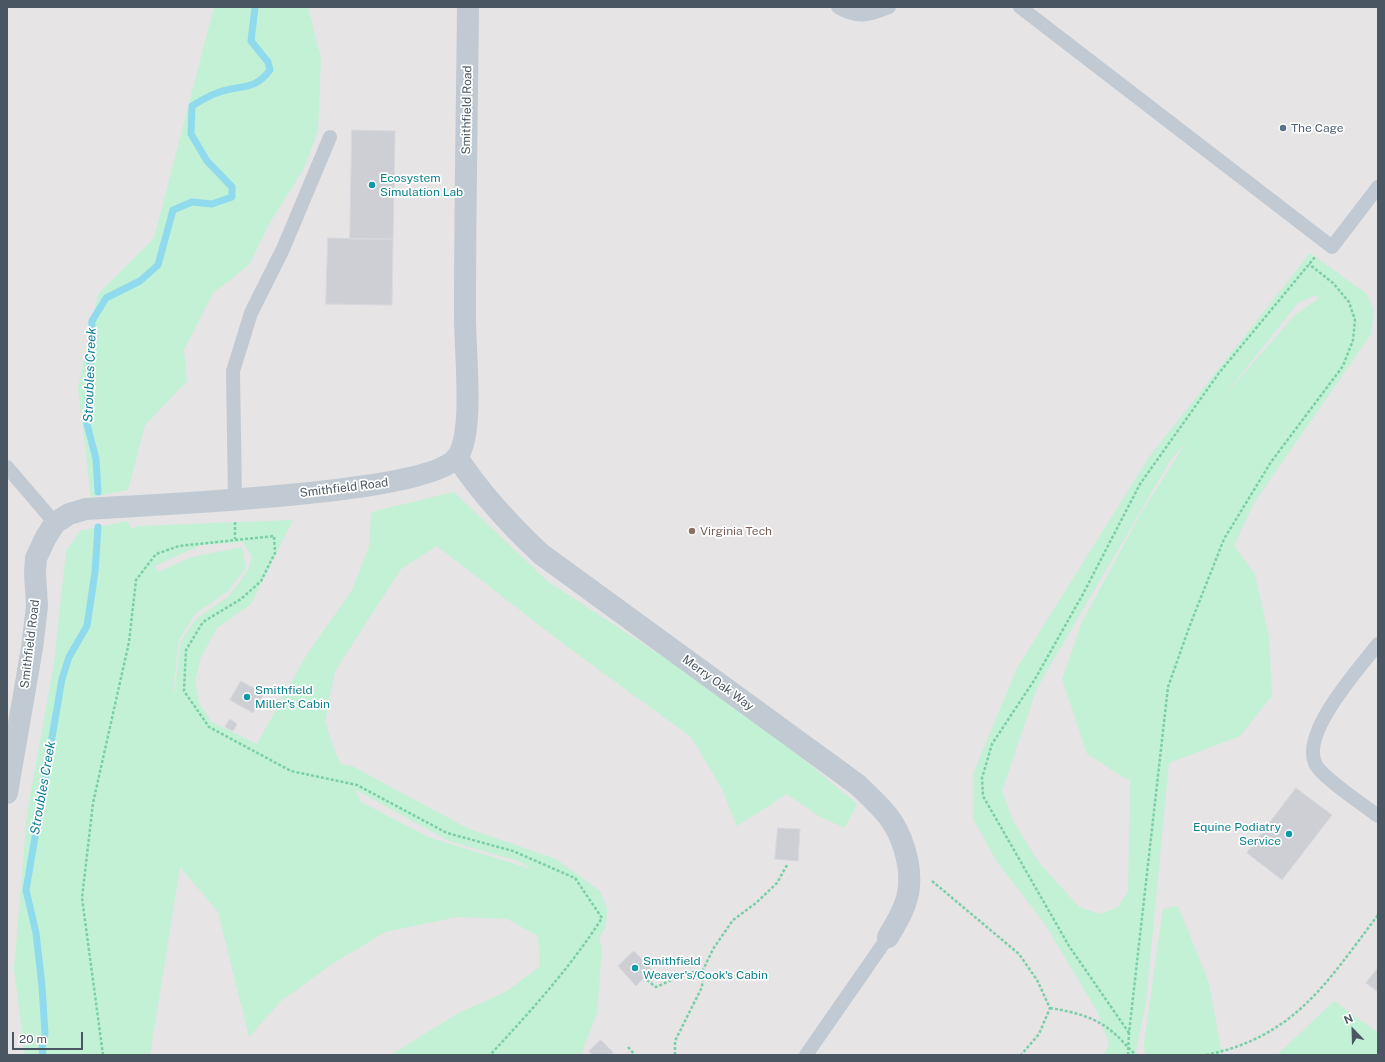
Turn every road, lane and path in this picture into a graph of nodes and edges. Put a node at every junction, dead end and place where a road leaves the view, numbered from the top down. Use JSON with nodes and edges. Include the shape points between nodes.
{"nodes":[{"id":1,"x":468,"y":7,"type":"edge"},
{"id":2,"x":838,"y":7,"type":"edge"},
{"id":3,"x":889,"y":7,"type":"edge"},
{"id":4,"x":1020,"y":7,"type":"edge"},
{"id":5,"x":330,"y":137,"type":"dead end"},
{"id":6,"x":1378,"y":187,"type":"edge"},
{"id":7,"x":1319,"y":252,"type":"dead end"},
{"id":8,"x":1309,"y":264,"type":"junction"},
{"id":9,"x":457,"y":457,"type":"junction"},
{"id":10,"x":7,"y":467,"type":"edge"},
{"id":11,"x":235,"y":500,"type":"junction"},
{"id":12,"x":55,"y":524,"type":"junction"},
{"id":13,"x":1378,"y":644,"type":"edge"},
{"id":14,"x":7,"y":793,"type":"edge"},
{"id":15,"x":1378,"y":816,"type":"edge"},
{"id":16,"x":908,"y":859,"type":"junction"},
{"id":17,"x":787,"y":865,"type":"dead end"},
{"id":18,"x":1378,"y":915,"type":"edge"},
{"id":19,"x":888,"y":937,"type":"joint"},
{"id":20,"x":703,"y":970,"type":"junction"},
{"id":21,"x":647,"y":980,"type":"dead end"},
{"id":22,"x":1050,"y":1008,"type":"junction"},
{"id":23,"x":1129,"y":1033,"type":"junction"},
{"id":24,"x":628,"y":1048,"type":"dead end"},
{"id":25,"x":1130,"y":1050,"type":"junction"},
{"id":26,"x":103,"y":1055,"type":"edge"},
{"id":27,"x":490,"y":1055,"type":"edge"},
{"id":28,"x":635,"y":1055,"type":"edge"},
{"id":29,"x":675,"y":1055,"type":"edge"},
{"id":30,"x":806,"y":1055,"type":"edge"},
{"id":31,"x":1021,"y":1055,"type":"edge"},
{"id":32,"x":1128,"y":1055,"type":"edge"},
{"id":33,"x":1136,"y":1055,"type":"edge"},
{"id":34,"x":1206,"y":1055,"type":"edge"}],
"edges":[{"from":1,"to":9,"type":"street","name":"Smithfield Road","via":[[465,314],[467,417],[465,438]]},
{"from":2,"to":3,"type":"lane","via":[[848,12],[867,15]]},
{"from":4,"to":6,"type":"lane","via":[[1332,247]]},
{"from":5,"to":11,"type":"lane","via":[[283,249],[251,314],[233,371]]},
{"from":7,"to":8,"type":"path"},
{"from":8,"to":23,"type":"path","via":[[1333,283],[1349,302],[1355,320],[1353,340],[1343,366],[1271,462],[1224,539],[1168,687]]},
{"from":8,"to":23,"type":"path","via":[[1219,373],[1140,484],[1083,594],[1034,680],[992,744],[982,778],[983,796],[1069,946]]},
{"from":9,"to":11,"type":"street","name":"Smithfield Road","via":[[440,467],[394,482]]},
{"from":9,"to":16,"type":"street","name":"Merry Oak Way","via":[[473,482],[498,511],[541,554],[858,785],[889,816]]},
{"from":10,"to":12,"type":"lane"},
{"from":11,"to":12,"type":"street","name":"Smithfield Road","via":[[86,509],[69,514]]},
{"from":12,"to":14,"type":"street","name":"Smithfield Road","via":[[36,558],[37,606],[32,648]]},
{"from":13,"to":15,"type":"lane","via":[[1336,700],[1320,726],[1313,745],[1314,758],[1320,770]]},
{"from":16,"to":19,"type":"street","name":"Merry Oak Way","via":[[910,887],[900,918]]},
{"from":16,"to":22,"type":"path","via":[[1019,954],[1037,980]]},
{"from":17,"to":20,"type":"path","via":[[777,883],[733,920],[713,949]]},
{"from":18,"to":34,"type":"path","via":[[1305,1006],[1259,1038],[1227,1051]]},
{"from":19,"to":30,"type":"lane"},
{"from":20,"to":21,"type":"path","via":[[685,974],[656,987]]},
{"from":20,"to":29,"type":"path","via":[[702,987],[675,1041]]},
{"from":22,"to":25,"type":"path","via":[[1079,1013],[1097,1021],[1116,1035]]},
{"from":22,"to":31,"type":"path","via":[[1039,1034]]},
{"from":23,"to":25,"type":"path"},
{"from":24,"to":28,"type":"path"},
{"from":25,"to":32,"type":"path"},
{"from":25,"to":33,"type":"path"},
{"from":26,"to":27,"type":"path","via":[[82,898],[93,803],[129,642],[136,580],[156,554],[179,546],[274,536],[275,553],[261,581],[241,599],[203,622],[186,650],[184,691],[209,727],[291,771],[357,785],[447,833],[513,851],[575,878],[602,918],[530,1012]]}]}
